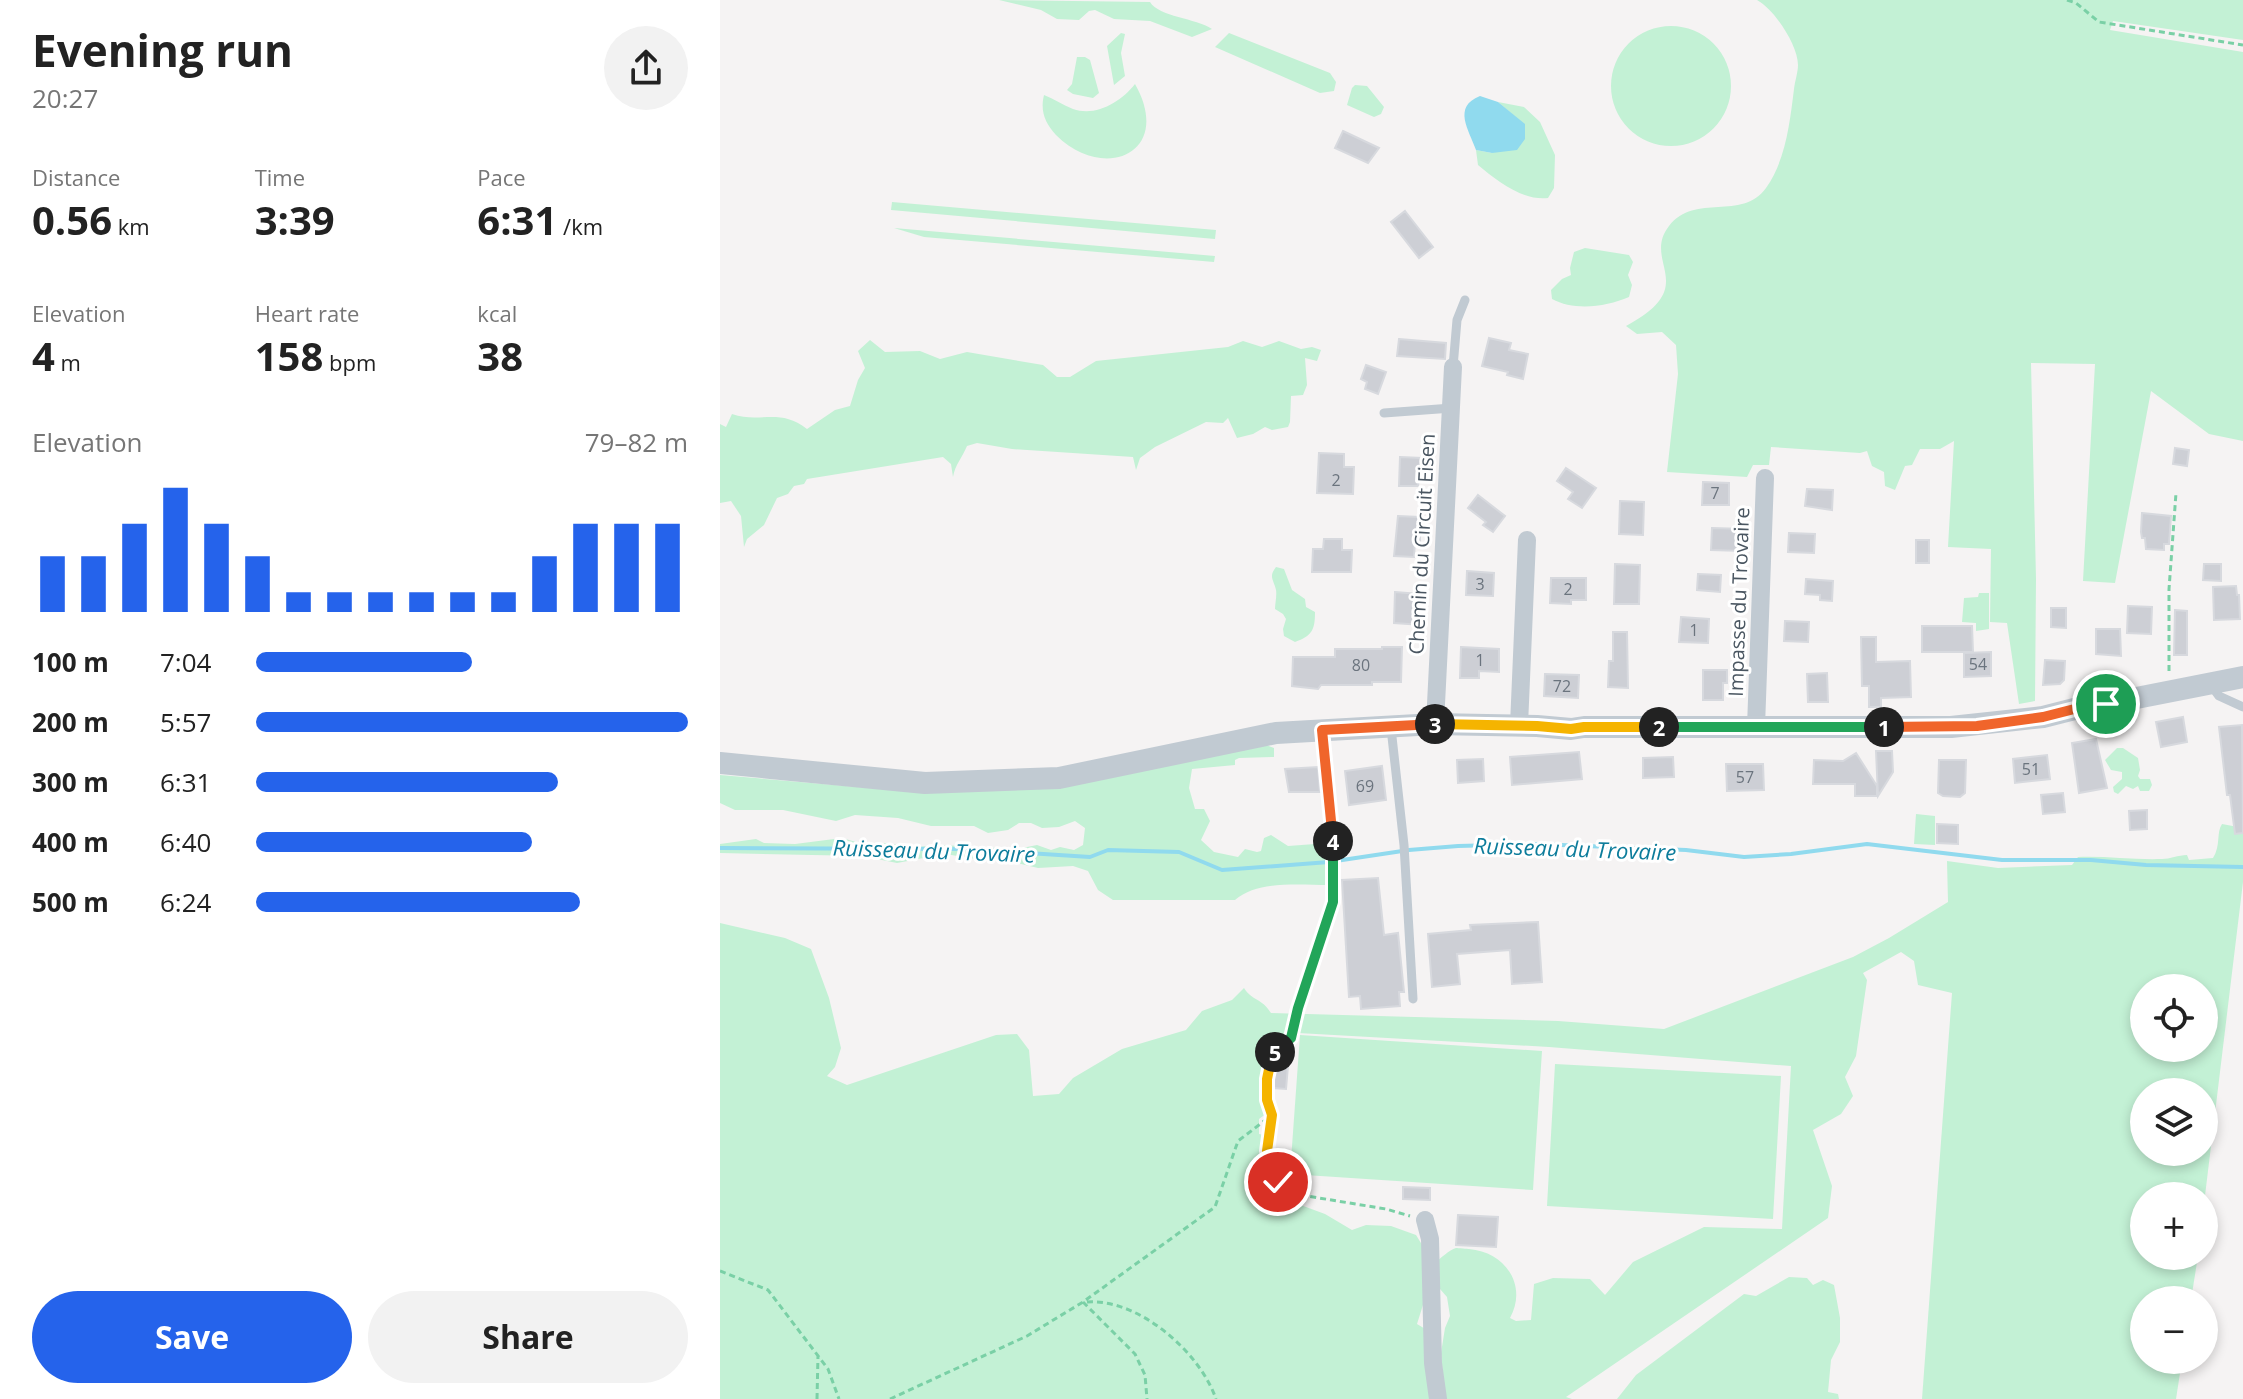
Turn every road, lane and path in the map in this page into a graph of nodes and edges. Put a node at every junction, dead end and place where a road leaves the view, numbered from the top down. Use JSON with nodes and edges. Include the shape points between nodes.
{"nodes":[{"id":1,"x":2067,"y":0,"type":"edge"},
{"id":2,"x":2243,"y":45,"type":"edge"},
{"id":3,"x":1465,"y":300,"type":"dead end"},
{"id":4,"x":1453,"y":367,"type":"joint"},
{"id":5,"x":1452,"y":408,"type":"junction"},
{"id":6,"x":1384,"y":413,"type":"dead end"},
{"id":7,"x":1765,"y":478,"type":"dead end"},
{"id":8,"x":2176,"y":493,"type":"dead end"},
{"id":9,"x":1527,"y":540,"type":"dead end"},
{"id":10,"x":2243,"y":677,"type":"edge"},
{"id":11,"x":2211,"y":684,"type":"junction"},
{"id":12,"x":2171,"y":691,"type":"junction"},
{"id":13,"x":2243,"y":707,"type":"edge"},
{"id":14,"x":1435,"y":724,"type":"junction"},
{"id":15,"x":1519,"y":725,"type":"junction"},
{"id":16,"x":1390,"y":726,"type":"junction"},
{"id":17,"x":1756,"y":727,"type":"junction"},
{"id":18,"x":1322,"y":730,"type":"junction"},
{"id":19,"x":720,"y":763,"type":"edge"},
{"id":20,"x":1413,"y":999,"type":"dead end"},
{"id":21,"x":1298,"y":1008,"type":"joint"},
{"id":22,"x":1272,"y":1115,"type":"junction"},
{"id":23,"x":1425,"y":1220,"type":"joint"},
{"id":24,"x":720,"y":1271,"type":"edge"},
{"id":25,"x":1083,"y":1302,"type":"junction"},
{"id":26,"x":818,"y":1355,"type":"junction"},
{"id":27,"x":817,"y":1399,"type":"edge"},
{"id":28,"x":839,"y":1399,"type":"edge"},
{"id":29,"x":890,"y":1399,"type":"edge"},
{"id":30,"x":1149,"y":1399,"type":"edge"},
{"id":31,"x":1216,"y":1399,"type":"edge"},
{"id":32,"x":1438,"y":1399,"type":"edge"}],
"edges":[{"from":1,"to":2,"type":"path","via":[[2099,22]]},
{"from":3,"to":4,"type":"lane","via":[[1457,320]]},
{"from":4,"to":5,"type":"street","name":"Chemin du Circuit Eisen"},
{"from":5,"to":6,"type":"lane"},
{"from":5,"to":14,"type":"street","name":"Chemin du Circuit Eisen"},
{"from":7,"to":17,"type":"street","name":"Impasse du Trovaire"},
{"from":8,"to":12,"type":"path","via":[[2169,589]]},
{"from":9,"to":15,"type":"street"},
{"from":10,"to":11,"type":"street"},
{"from":11,"to":12,"type":"street"},
{"from":11,"to":13,"type":"lane","via":[[2219,696]]},
{"from":12,"to":17,"type":"street","via":[[1977,726]]},
{"from":14,"to":15,"type":"street"},
{"from":14,"to":16,"type":"street"},
{"from":15,"to":17,"type":"street"},
{"from":16,"to":18,"type":"street"},
{"from":16,"to":20,"type":"lane"},
{"from":18,"to":19,"type":"street","via":[[1282,733],[1059,778],[925,783]]},
{"from":18,"to":21,"type":"lane","via":[[1333,902]]},
{"from":21,"to":22,"type":"path","via":[[1291,1038],[1272,1055],[1267,1100]]},
{"from":22,"to":23,"type":"path","via":[[1267,1151],[1278,1182],[1307,1196]]},
{"from":22,"to":25,"type":"path","via":[[1238,1141],[1215,1207]]},
{"from":23,"to":32,"type":"street"},
{"from":24,"to":26,"type":"path","via":[[768,1290]]},
{"from":25,"to":29,"type":"path","via":[[1027,1336]]},
{"from":25,"to":30,"type":"path","via":[[1135,1354]]},
{"from":25,"to":31,"type":"path","via":[[1118,1304],[1158,1326],[1196,1362]]},
{"from":26,"to":27,"type":"path"},
{"from":26,"to":28,"type":"path"}]}
